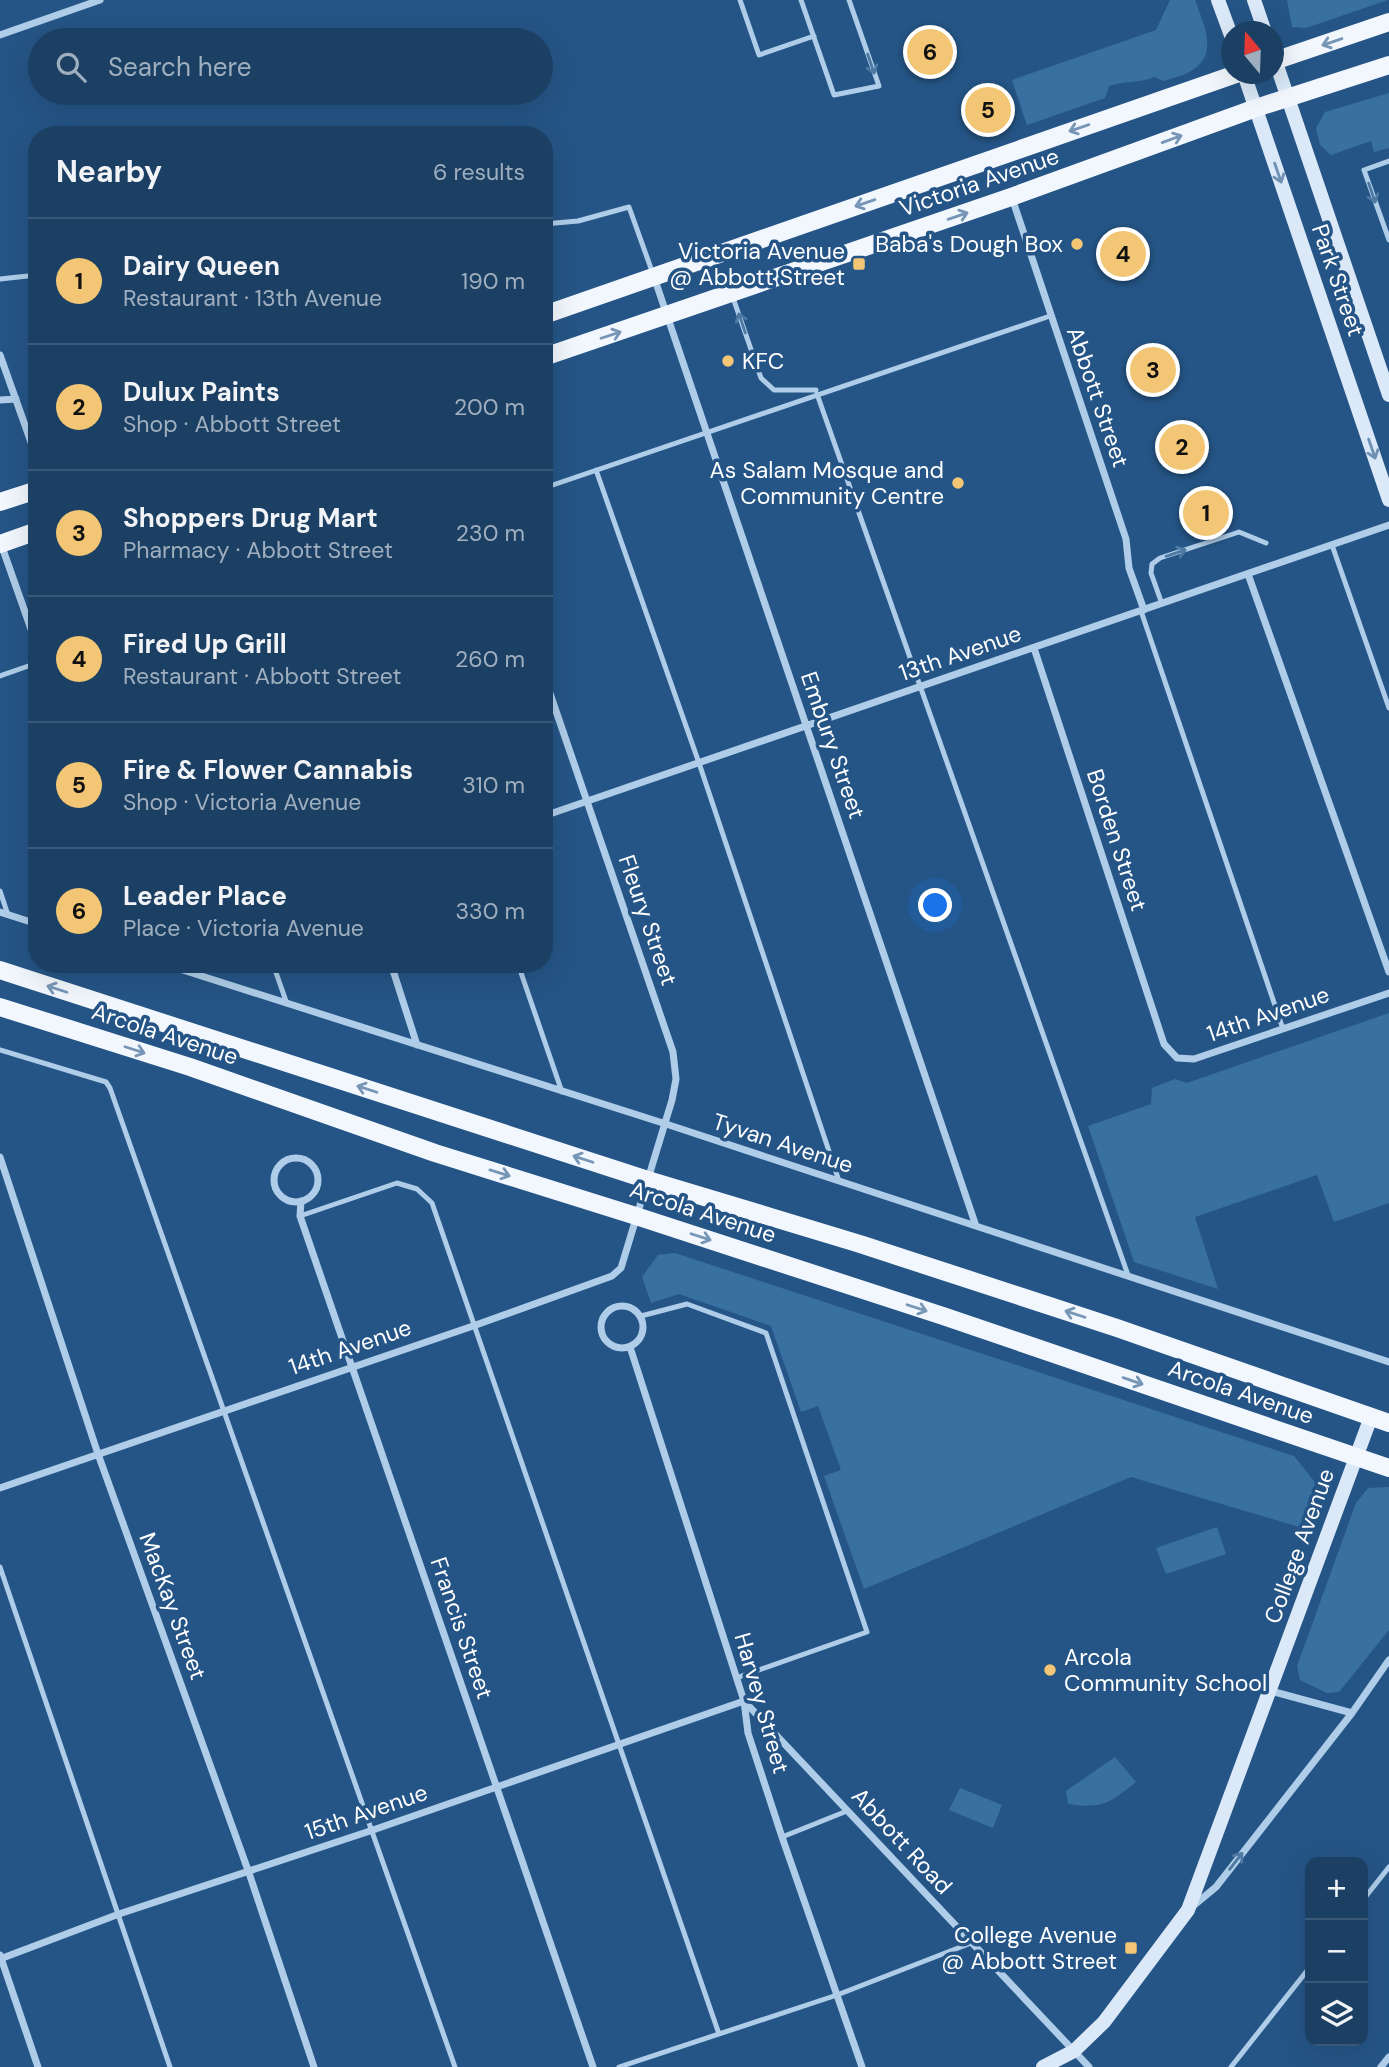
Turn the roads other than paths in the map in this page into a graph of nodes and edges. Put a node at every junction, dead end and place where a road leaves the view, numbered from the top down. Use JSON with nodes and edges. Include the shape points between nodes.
{"nodes":[{"id":1,"x":100,"y":0,"type":"edge"},
{"id":2,"x":740,"y":0,"type":"edge"},
{"id":3,"x":802,"y":0,"type":"edge"},
{"id":4,"x":849,"y":0,"type":"edge"},
{"id":5,"x":1218,"y":0,"type":"edge"},
{"id":6,"x":1254,"y":0,"type":"edge"},
{"id":7,"x":1225,"y":21,"type":"edge"},
{"id":8,"x":1261,"y":21,"type":"edge"},
{"id":9,"x":1389,"y":22,"type":"edge"},
{"id":10,"x":0,"y":35,"type":"edge"},
{"id":11,"x":814,"y":36,"type":"junction"},
{"id":12,"x":1284,"y":57,"type":"edge"},
{"id":13,"x":1389,"y":65,"type":"edge"},
{"id":14,"x":1221,"y":80,"type":"edge"},
{"id":15,"x":1248,"y":84,"type":"edge"},
{"id":16,"x":1283,"y":84,"type":"edge"},
{"id":17,"x":1288,"y":97,"type":"junction"},
{"id":18,"x":1256,"y":108,"type":"junction"},
{"id":19,"x":1389,"y":161,"type":"edge"},
{"id":20,"x":1011,"y":197,"type":"junction"},
{"id":21,"x":553,"y":223,"type":"edge"},
{"id":22,"x":1389,"y":240,"type":"edge"},
{"id":23,"x":28,"y":276,"type":"edge"},
{"id":24,"x":654,"y":277,"type":"junction"},
{"id":25,"x":0,"y":279,"type":"edge"},
{"id":26,"x":732,"y":294,"type":"junction"},
{"id":27,"x":553,"y":311,"type":"edge"},
{"id":28,"x":667,"y":316,"type":"junction"},
{"id":29,"x":1050,"y":316,"type":"junction"},
{"id":30,"x":553,"y":354,"type":"edge"},
{"id":31,"x":0,"y":355,"type":"edge"},
{"id":32,"x":817,"y":392,"type":"junction"},
{"id":33,"x":1389,"y":395,"type":"edge"},
{"id":34,"x":16,"y":398,"type":"junction"},
{"id":35,"x":0,"y":400,"type":"edge"},
{"id":36,"x":707,"y":432,"type":"junction"},
{"id":37,"x":28,"y":433,"type":"edge"},
{"id":38,"x":596,"y":470,"type":"junction"},
{"id":39,"x":553,"y":485,"type":"edge"},
{"id":40,"x":28,"y":492,"type":"edge"},
{"id":41,"x":1389,"y":500,"type":"edge"},
{"id":42,"x":0,"y":502,"type":"edge"},
{"id":43,"x":1389,"y":525,"type":"edge"},
{"id":44,"x":28,"y":534,"type":"edge"},
{"id":45,"x":1,"y":543,"type":"edge"},
{"id":46,"x":1266,"y":544,"type":"dead end"},
{"id":47,"x":1332,"y":545,"type":"junction"},
{"id":48,"x":1248,"y":574,"type":"junction"},
{"id":49,"x":1162,"y":604,"type":"junction"},
{"id":50,"x":1142,"y":610,"type":"junction"},
{"id":51,"x":28,"y":620,"type":"edge"},
{"id":52,"x":1034,"y":648,"type":"junction"},
{"id":53,"x":28,"y":666,"type":"edge"},
{"id":54,"x":0,"y":676,"type":"edge"},
{"id":55,"x":921,"y":687,"type":"junction"},
{"id":56,"x":553,"y":702,"type":"edge"},
{"id":57,"x":1389,"y":708,"type":"edge"},
{"id":58,"x":806,"y":726,"type":"junction"},
{"id":59,"x":699,"y":763,"type":"junction"},
{"id":60,"x":588,"y":801,"type":"junction"},
{"id":61,"x":553,"y":813,"type":"edge"},
{"id":62,"x":0,"y":891,"type":"edge"},
{"id":63,"x":4,"y":913,"type":"edge"},
{"id":64,"x":28,"y":921,"type":"edge"},
{"id":65,"x":0,"y":970,"type":"edge"},
{"id":66,"x":1389,"y":972,"type":"edge"},
{"id":67,"x":192,"y":973,"type":"edge"},
{"id":68,"x":276,"y":973,"type":"edge"},
{"id":69,"x":394,"y":973,"type":"edge"},
{"id":70,"x":521,"y":973,"type":"edge"},
{"id":71,"x":1389,"y":993,"type":"edge"},
{"id":72,"x":287,"y":1004,"type":"junction"},
{"id":73,"x":0,"y":1007,"type":"edge"},
{"id":74,"x":1283,"y":1029,"type":"junction"},
{"id":75,"x":1164,"y":1044,"type":"joint"},
{"id":76,"x":417,"y":1045,"type":"junction"},
{"id":77,"x":0,"y":1050,"type":"edge"},
{"id":78,"x":562,"y":1092,"type":"junction"},
{"id":79,"x":666,"y":1124,"type":"junction"},
{"id":80,"x":0,"y":1157,"type":"edge"},
{"id":81,"x":648,"y":1180,"type":"junction"},
{"id":82,"x":839,"y":1181,"type":"junction"},
{"id":83,"x":301,"y":1201,"type":"junction"},
{"id":84,"x":300,"y":1216,"type":"junction"},
{"id":85,"x":636,"y":1216,"type":"junction"},
{"id":86,"x":976,"y":1227,"type":"junction"},
{"id":87,"x":1128,"y":1275,"type":"junction"},
{"id":88,"x":641,"y":1316,"type":"junction"},
{"id":89,"x":473,"y":1326,"type":"junction"},
{"id":90,"x":630,"y":1347,"type":"junction"},
{"id":91,"x":1389,"y":1362,"type":"edge"},
{"id":92,"x":351,"y":1367,"type":"junction"},
{"id":93,"x":222,"y":1411,"type":"junction"},
{"id":94,"x":1371,"y":1417,"type":"junction"},
{"id":95,"x":1389,"y":1423,"type":"edge"},
{"id":96,"x":98,"y":1454,"type":"junction"},
{"id":97,"x":1356,"y":1457,"type":"junction"},
{"id":98,"x":1389,"y":1468,"type":"edge"},
{"id":99,"x":0,"y":1488,"type":"edge"},
{"id":100,"x":0,"y":1567,"type":"edge"},
{"id":101,"x":1389,"y":1660,"type":"edge"},
{"id":102,"x":736,"y":1678,"type":"junction"},
{"id":103,"x":1271,"y":1691,"type":"junction"},
{"id":104,"x":744,"y":1701,"type":"junction"},
{"id":105,"x":1352,"y":1713,"type":"junction"},
{"id":106,"x":617,"y":1745,"type":"junction"},
{"id":107,"x":496,"y":1786,"type":"junction"},
{"id":108,"x":847,"y":1811,"type":"junction"},
{"id":109,"x":373,"y":1830,"type":"junction"},
{"id":110,"x":782,"y":1837,"type":"junction"},
{"id":111,"x":1389,"y":1867,"type":"edge"},
{"id":112,"x":249,"y":1872,"type":"junction"},
{"id":113,"x":1368,"y":1894,"type":"edge"},
{"id":114,"x":1188,"y":1910,"type":"junction"},
{"id":115,"x":120,"y":1914,"type":"junction"},
{"id":116,"x":971,"y":1943,"type":"junction"},
{"id":117,"x":0,"y":1957,"type":"edge"},
{"id":118,"x":1305,"y":1973,"type":"edge"},
{"id":119,"x":837,"y":1995,"type":"junction"},
{"id":120,"x":719,"y":2034,"type":"junction"},
{"id":121,"x":1074,"y":2051,"type":"junction"},
{"id":122,"x":1389,"y":2057,"type":"edge"},
{"id":123,"x":38,"y":2067,"type":"edge"},
{"id":124,"x":170,"y":2067,"type":"edge"},
{"id":125,"x":314,"y":2067,"type":"edge"},
{"id":126,"x":455,"y":2067,"type":"edge"},
{"id":127,"x":593,"y":2067,"type":"edge"},
{"id":128,"x":619,"y":2067,"type":"edge"},
{"id":129,"x":862,"y":2067,"type":"edge"},
{"id":130,"x":1044,"y":2067,"type":"edge"},
{"id":131,"x":1089,"y":2067,"type":"edge"},
{"id":132,"x":1231,"y":2067,"type":"edge"},
{"id":133,"x":1381,"y":2067,"type":"edge"}],
"edges":[{"from":1,"to":10,"type":"street"},
{"from":2,"to":11,"type":"lane","via":[[760,55]]},
{"from":3,"to":11,"type":"lane"},
{"from":4,"to":11,"type":"lane","one_way":true,"via":[[879,86],[834,94]]},
{"from":5,"to":7,"type":"main road"},
{"from":6,"to":8,"type":"main road"},
{"from":9,"to":12,"type":"main road","one_way":true},
{"from":13,"to":17,"type":"main road","name":"Victoria Avenue"},
{"from":14,"to":24,"type":"main road","name":"Victoria Avenue","one_way":true},
{"from":15,"to":18,"type":"main road","name":"Park Street"},
{"from":16,"to":17,"type":"main road","name":"Park Street"},
{"from":17,"to":18,"type":"main road","name":"Victoria Avenue"},
{"from":17,"to":33,"type":"main road","name":"Park Street"},
{"from":20,"to":18,"type":"main road","name":"Victoria Avenue","one_way":true},
{"from":18,"to":41,"type":"main road","name":"Park Street","one_way":true},
{"from":19,"to":22,"type":"lane","one_way":true,"via":[[1364,170]]},
{"from":26,"to":20,"type":"main road","name":"Victoria Avenue","one_way":true},
{"from":20,"to":29,"type":"street","name":"Abbott Street"},
{"from":21,"to":24,"type":"lane","via":[[629,207]]},
{"from":23,"to":25,"type":"lane"},
{"from":24,"to":27,"type":"main road","name":"Victoria Avenue"},
{"from":24,"to":28,"type":"street","name":"Embury Street"},
{"from":26,"to":28,"type":"main road","name":"Victoria Avenue"},
{"from":32,"to":26,"type":"lane","one_way":true,"via":[[774,390],[761,378]]},
{"from":30,"to":28,"type":"main road","name":"Victoria Avenue","one_way":true},
{"from":28,"to":36,"type":"street","name":"Embury Street"},
{"from":29,"to":32,"type":"lane"},
{"from":29,"to":50,"type":"street","name":"Abbott Street","via":[[1126,539]]},
{"from":31,"to":34,"type":"street"},
{"from":32,"to":36,"type":"lane"},
{"from":32,"to":55,"type":"lane"},
{"from":34,"to":35,"type":"street"},
{"from":34,"to":37,"type":"street"},
{"from":36,"to":38,"type":"lane"},
{"from":36,"to":58,"type":"street","name":"Embury Street"},
{"from":38,"to":39,"type":"lane"},
{"from":38,"to":59,"type":"lane"},
{"from":40,"to":42,"type":"main road"},
{"from":43,"to":47,"type":"street","name":"13th Avenue"},
{"from":44,"to":45,"type":"main road"},
{"from":45,"to":51,"type":"street"},
{"from":49,"to":46,"type":"lane","one_way":true,"via":[[1152,573],[1152,564],[1160,558],[1238,532]]},
{"from":47,"to":48,"type":"street","name":"13th Avenue"},
{"from":47,"to":57,"type":"lane"},
{"from":48,"to":49,"type":"street","name":"13th Avenue"},
{"from":48,"to":66,"type":"street"},
{"from":49,"to":50,"type":"street","name":"13th Avenue"},
{"from":50,"to":52,"type":"street","name":"13th Avenue"},
{"from":50,"to":74,"type":"lane"},
{"from":52,"to":55,"type":"street","name":"13th Avenue"},
{"from":52,"to":75,"type":"street","name":"Borden Street"},
{"from":53,"to":54,"type":"lane"},
{"from":55,"to":58,"type":"street","name":"13th Avenue"},
{"from":55,"to":87,"type":"lane"},
{"from":56,"to":60,"type":"street","name":"Fleury Street"},
{"from":58,"to":59,"type":"street","name":"13th Avenue"},
{"from":58,"to":86,"type":"street","name":"Embury Street"},
{"from":59,"to":60,"type":"street","name":"13th Avenue"},
{"from":59,"to":82,"type":"lane"},
{"from":60,"to":61,"type":"street","name":"13th Avenue"},
{"from":60,"to":79,"type":"street","name":"Fleury Street","via":[[673,1052],[676,1079]]},
{"from":62,"to":63,"type":"lane"},
{"from":63,"to":64,"type":"street"},
{"from":81,"to":65,"type":"main road","name":"Arcola Avenue","one_way":true},
{"from":67,"to":72,"type":"street","name":"Tyvan Avenue"},
{"from":68,"to":72,"type":"lane"},
{"from":69,"to":76,"type":"street"},
{"from":70,"to":78,"type":"lane"},
{"from":71,"to":74,"type":"street","name":"14th Avenue"},
{"from":72,"to":76,"type":"street","name":"Tyvan Avenue"},
{"from":73,"to":85,"type":"main road","name":"Arcola Avenue","one_way":true},
{"from":74,"to":75,"type":"street","name":"14th Avenue","via":[[1194,1059],[1177,1058]]},
{"from":76,"to":78,"type":"street","name":"Tyvan Avenue"},
{"from":77,"to":93,"type":"lane","via":[[106,1082],[110,1088]]},
{"from":78,"to":79,"type":"street","name":"Tyvan Avenue"},
{"from":79,"to":81,"type":"street","name":"Fleury Street"},
{"from":79,"to":82,"type":"street","name":"Tyvan Avenue"},
{"from":80,"to":96,"type":"street","name":"MacKay Street"},
{"from":81,"to":85,"type":"street","name":"14th Avenue"},
{"from":94,"to":81,"type":"main road","name":"Arcola Avenue","one_way":true,"via":[[1117,1328]]},
{"from":82,"to":86,"type":"street","name":"Tyvan Avenue"},
{"from":83,"to":83,"type":"street","name":"Francis Street","via":[[317,1187],[317,1172],[308,1161],[294,1158],[281,1164],[275,1183],[281,1196]]},
{"from":83,"to":84,"type":"street","name":"Francis Street"},
{"from":84,"to":89,"type":"lane","via":[[397,1183],[417,1189],[432,1203]]},
{"from":84,"to":92,"type":"street","name":"Francis Street"},
{"from":85,"to":89,"type":"street","name":"14th Avenue","via":[[621,1268],[612,1276]]},
{"from":85,"to":97,"type":"main road","name":"Arcola Avenue","one_way":true},
{"from":86,"to":87,"type":"street","name":"Tyvan Avenue"},
{"from":87,"to":91,"type":"street","name":"Tyvan Avenue"},
{"from":88,"to":90,"type":"street","via":[[641,1337]]},
{"from":88,"to":90,"type":"street","via":[[622,1305],[609,1310],[602,1321],[606,1340],[617,1347]]},
{"from":88,"to":102,"type":"lane","via":[[687,1304],[766,1333],[867,1632]]},
{"from":89,"to":92,"type":"street","name":"14th Avenue"},
{"from":89,"to":106,"type":"lane"},
{"from":90,"to":102,"type":"street","name":"Harvey Street"},
{"from":92,"to":93,"type":"street","name":"14th Avenue"},
{"from":92,"to":107,"type":"street","name":"Francis Street"},
{"from":93,"to":96,"type":"street","name":"14th Avenue"},
{"from":93,"to":109,"type":"lane"},
{"from":94,"to":95,"type":"main road","name":"Arcola Avenue"},
{"from":94,"to":97,"type":"main road","name":"College Avenue"},
{"from":96,"to":99,"type":"street","name":"14th Avenue"},
{"from":96,"to":112,"type":"street","name":"MacKay Street"},
{"from":97,"to":98,"type":"main road","name":"Arcola Avenue"},
{"from":97,"to":103,"type":"main road","name":"College Avenue"},
{"from":100,"to":115,"type":"lane"},
{"from":101,"to":105,"type":"street","name":"College Avenue"},
{"from":102,"to":104,"type":"street","name":"Harvey Street"},
{"from":103,"to":105,"type":"street"},
{"from":103,"to":114,"type":"main road","name":"College Avenue"},
{"from":104,"to":106,"type":"street","name":"15th Avenue"},
{"from":104,"to":108,"type":"street","name":"Abbott Road"},
{"from":104,"to":110,"type":"street","name":"Harvey Street","via":[[748,1733]]},
{"from":114,"to":105,"type":"street","name":"College Avenue","one_way":true,"via":[[1216,1887]]},
{"from":106,"to":107,"type":"street","name":"15th Avenue"},
{"from":106,"to":120,"type":"lane"},
{"from":107,"to":109,"type":"street","name":"15th Avenue"},
{"from":107,"to":127,"type":"street","name":"Francis Street"},
{"from":108,"to":110,"type":"lane"},
{"from":108,"to":116,"type":"street","name":"Abbott Road"},
{"from":109,"to":112,"type":"street","name":"15th Avenue"},
{"from":109,"to":126,"type":"lane"},
{"from":110,"to":119,"type":"street","name":"Harvey Street"},
{"from":111,"to":113,"type":"lane"},
{"from":112,"to":115,"type":"street","name":"15th Avenue"},
{"from":112,"to":125,"type":"street","name":"MacKay Street"},
{"from":114,"to":121,"type":"main road","name":"College Avenue","via":[[1104,2022]]},
{"from":115,"to":117,"type":"street","name":"15th Avenue"},
{"from":115,"to":124,"type":"lane"},
{"from":116,"to":119,"type":"lane"},
{"from":116,"to":121,"type":"street","name":"Abbott Road"},
{"from":117,"to":123,"type":"street"},
{"from":118,"to":132,"type":"lane"},
{"from":119,"to":120,"type":"lane"},
{"from":119,"to":129,"type":"street","name":"Harvey Street"},
{"from":120,"to":128,"type":"lane"},
{"from":121,"to":130,"type":"main road","name":"College Avenue"},
{"from":121,"to":131,"type":"street","name":"Abbott Road"},
{"from":122,"to":133,"type":"street"}]}
